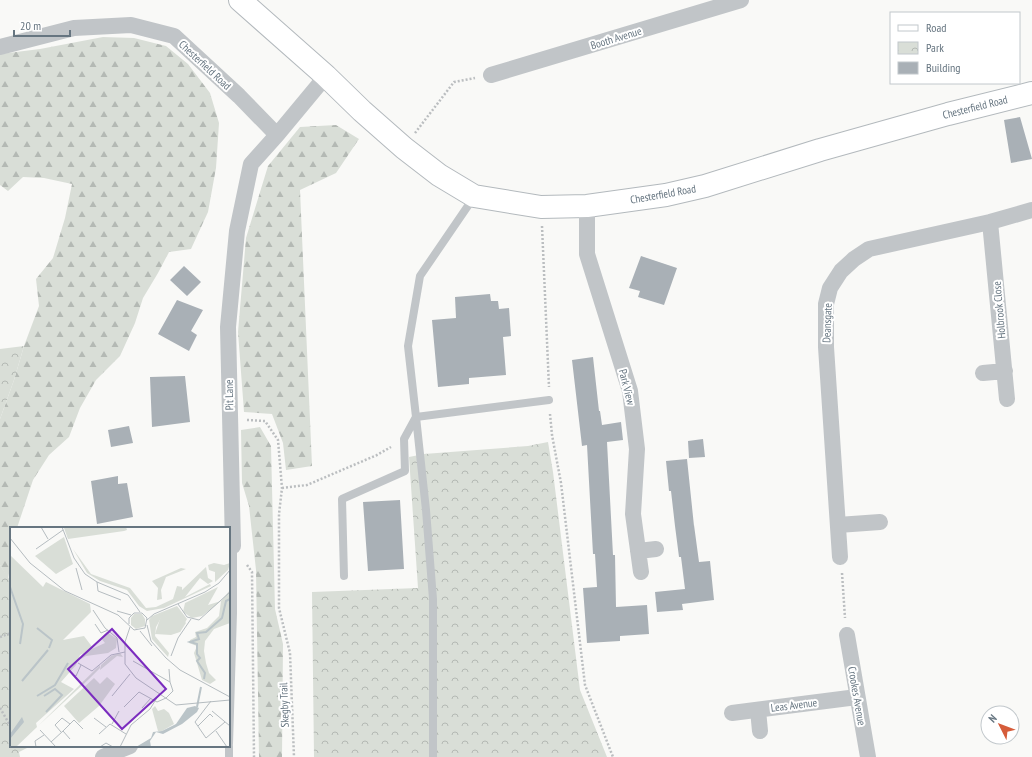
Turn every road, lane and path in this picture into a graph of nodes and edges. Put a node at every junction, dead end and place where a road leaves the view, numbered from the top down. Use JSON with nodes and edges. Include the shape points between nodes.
{"nodes":[{"id":1,"x":240,"y":0,"type":"edge"},
{"id":2,"x":741,"y":0,"type":"edge"},
{"id":3,"x":0,"y":47,"type":"edge"},
{"id":4,"x":491,"y":75,"type":"joint"},
{"id":5,"x":326,"y":76,"type":"junction"},
{"id":6,"x":1029,"y":98,"type":"edge"},
{"id":7,"x":277,"y":135,"type":"junction"},
{"id":8,"x":404,"y":148,"type":"junction"},
{"id":9,"x":474,"y":196,"type":"junction"},
{"id":10,"x":588,"y":206,"type":"junction"},
{"id":11,"x":541,"y":207,"type":"junction"},
{"id":12,"x":1032,"y":210,"type":"edge"},
{"id":13,"x":990,"y":222,"type":"junction"},
{"id":14,"x":1005,"y":371,"type":"junction"},
{"id":15,"x":983,"y":373,"type":"dead end"},
{"id":16,"x":1007,"y":399,"type":"dead end"},
{"id":17,"x":549,"y":400,"type":"junction"},
{"id":18,"x":416,"y":417,"type":"junction"},
{"id":19,"x":230,"y":420,"type":"junction"},
{"id":20,"x":404,"y":439,"type":"junction"},
{"id":21,"x":282,"y":488,"type":"junction"},
{"id":22,"x":880,"y":522,"type":"dead end"},
{"id":23,"x":838,"y":525,"type":"junction"},
{"id":24,"x":231,"y":546,"type":"edge"},
{"id":25,"x":656,"y":549,"type":"dead end"},
{"id":26,"x":638,"y":551,"type":"junction"},
{"id":27,"x":840,"y":557,"type":"joint"},
{"id":28,"x":641,"y":572,"type":"dead end"},
{"id":29,"x":344,"y":576,"type":"dead end"},
{"id":30,"x":10,"y":633,"type":"edge"},
{"id":31,"x":846,"y":635,"type":"joint"},
{"id":32,"x":0,"y":637,"type":"edge"},
{"id":33,"x":857,"y":697,"type":"junction"},
{"id":34,"x":0,"y":708,"type":"edge"},
{"id":35,"x":758,"y":710,"type":"junction"},
{"id":36,"x":230,"y":712,"type":"edge"},
{"id":37,"x":732,"y":713,"type":"dead end"},
{"id":38,"x":10,"y":725,"type":"edge"},
{"id":39,"x":760,"y":731,"type":"dead end"},
{"id":40,"x":128,"y":747,"type":"edge"},
{"id":41,"x":103,"y":757,"type":"edge"},
{"id":42,"x":254,"y":757,"type":"edge"},
{"id":43,"x":294,"y":757,"type":"edge"},
{"id":44,"x":433,"y":757,"type":"edge"},
{"id":45,"x":613,"y":757,"type":"edge"},
{"id":46,"x":868,"y":757,"type":"edge"}],
"edges":[{"from":1,"to":5,"type":"street","name":"Chesterfield Road"},
{"from":2,"to":4,"type":"street","name":"Booth Avenue"},
{"from":3,"to":7,"type":"street","name":"Chesterfield Road","via":[[74,28],[131,25],[174,36]]},
{"from":4,"to":8,"type":"path","via":[[454,82]]},
{"from":5,"to":7,"type":"street","name":"Pit Lane"},
{"from":5,"to":8,"type":"street","name":"Chesterfield Road"},
{"from":6,"to":10,"type":"street","name":"Chesterfield Road","via":[[948,114],[705,186],[666,195]]},
{"from":7,"to":19,"type":"street","name":"Pit Lane","via":[[250,164],[237,231],[228,327]]},
{"from":8,"to":9,"type":"street","name":"Chesterfield Road","via":[[439,175]]},
{"from":9,"to":11,"type":"street","name":"Chesterfield Road"},
{"from":9,"to":18,"type":"lane","via":[[420,276],[408,346]]},
{"from":10,"to":11,"type":"street","name":"Chesterfield Road"},
{"from":10,"to":26,"type":"street","name":"Park View","via":[[587,254],[630,391],[637,449],[633,514]]},
{"from":11,"to":17,"type":"path"},
{"from":12,"to":13,"type":"street","name":"Deansgate"},
{"from":13,"to":14,"type":"street","name":"Holbrook Close"},
{"from":13,"to":23,"type":"street","name":"Deansgate","via":[[869,249],[845,267],[830,288],[826,304],[826,347]]},
{"from":14,"to":15,"type":"street"},
{"from":14,"to":16,"type":"street","name":"Holbrook Close"},
{"from":17,"to":18,"type":"lane"},
{"from":17,"to":45,"type":"path","via":[[585,684]]},
{"from":18,"to":20,"type":"lane"},
{"from":18,"to":44,"type":"lane","via":[[433,598]]},
{"from":19,"to":21,"type":"path","via":[[265,421],[278,440]]},
{"from":19,"to":24,"type":"street","name":"Pit Lane"},
{"from":20,"to":21,"type":"path","via":[[377,455],[307,485]]},
{"from":20,"to":29,"type":"lane","via":[[406,471],[342,499]]},
{"from":21,"to":43,"type":"path","name":"Skegby Trail","via":[[279,514],[279,608],[290,653]]},
{"from":22,"to":23,"type":"street"},
{"from":23,"to":27,"type":"street","name":"Deansgate"},
{"from":24,"to":36,"type":"lane","name":"Pit Lane","via":[[233,613]]},
{"from":24,"to":42,"type":"path","via":[[252,572]]},
{"from":25,"to":26,"type":"street"},
{"from":26,"to":28,"type":"street","name":"Park View"},
{"from":27,"to":31,"type":"path"},
{"from":30,"to":32,"type":"path"},
{"from":31,"to":33,"type":"street","name":"Crookes Avenue"},
{"from":33,"to":35,"type":"street","name":"Leas Avenue"},
{"from":33,"to":46,"type":"street","name":"Crookes Avenue"},
{"from":34,"to":38,"type":"path"},
{"from":35,"to":37,"type":"street","name":"Leas Avenue"},
{"from":35,"to":39,"type":"street"},
{"from":40,"to":41,"type":"street"}]}
